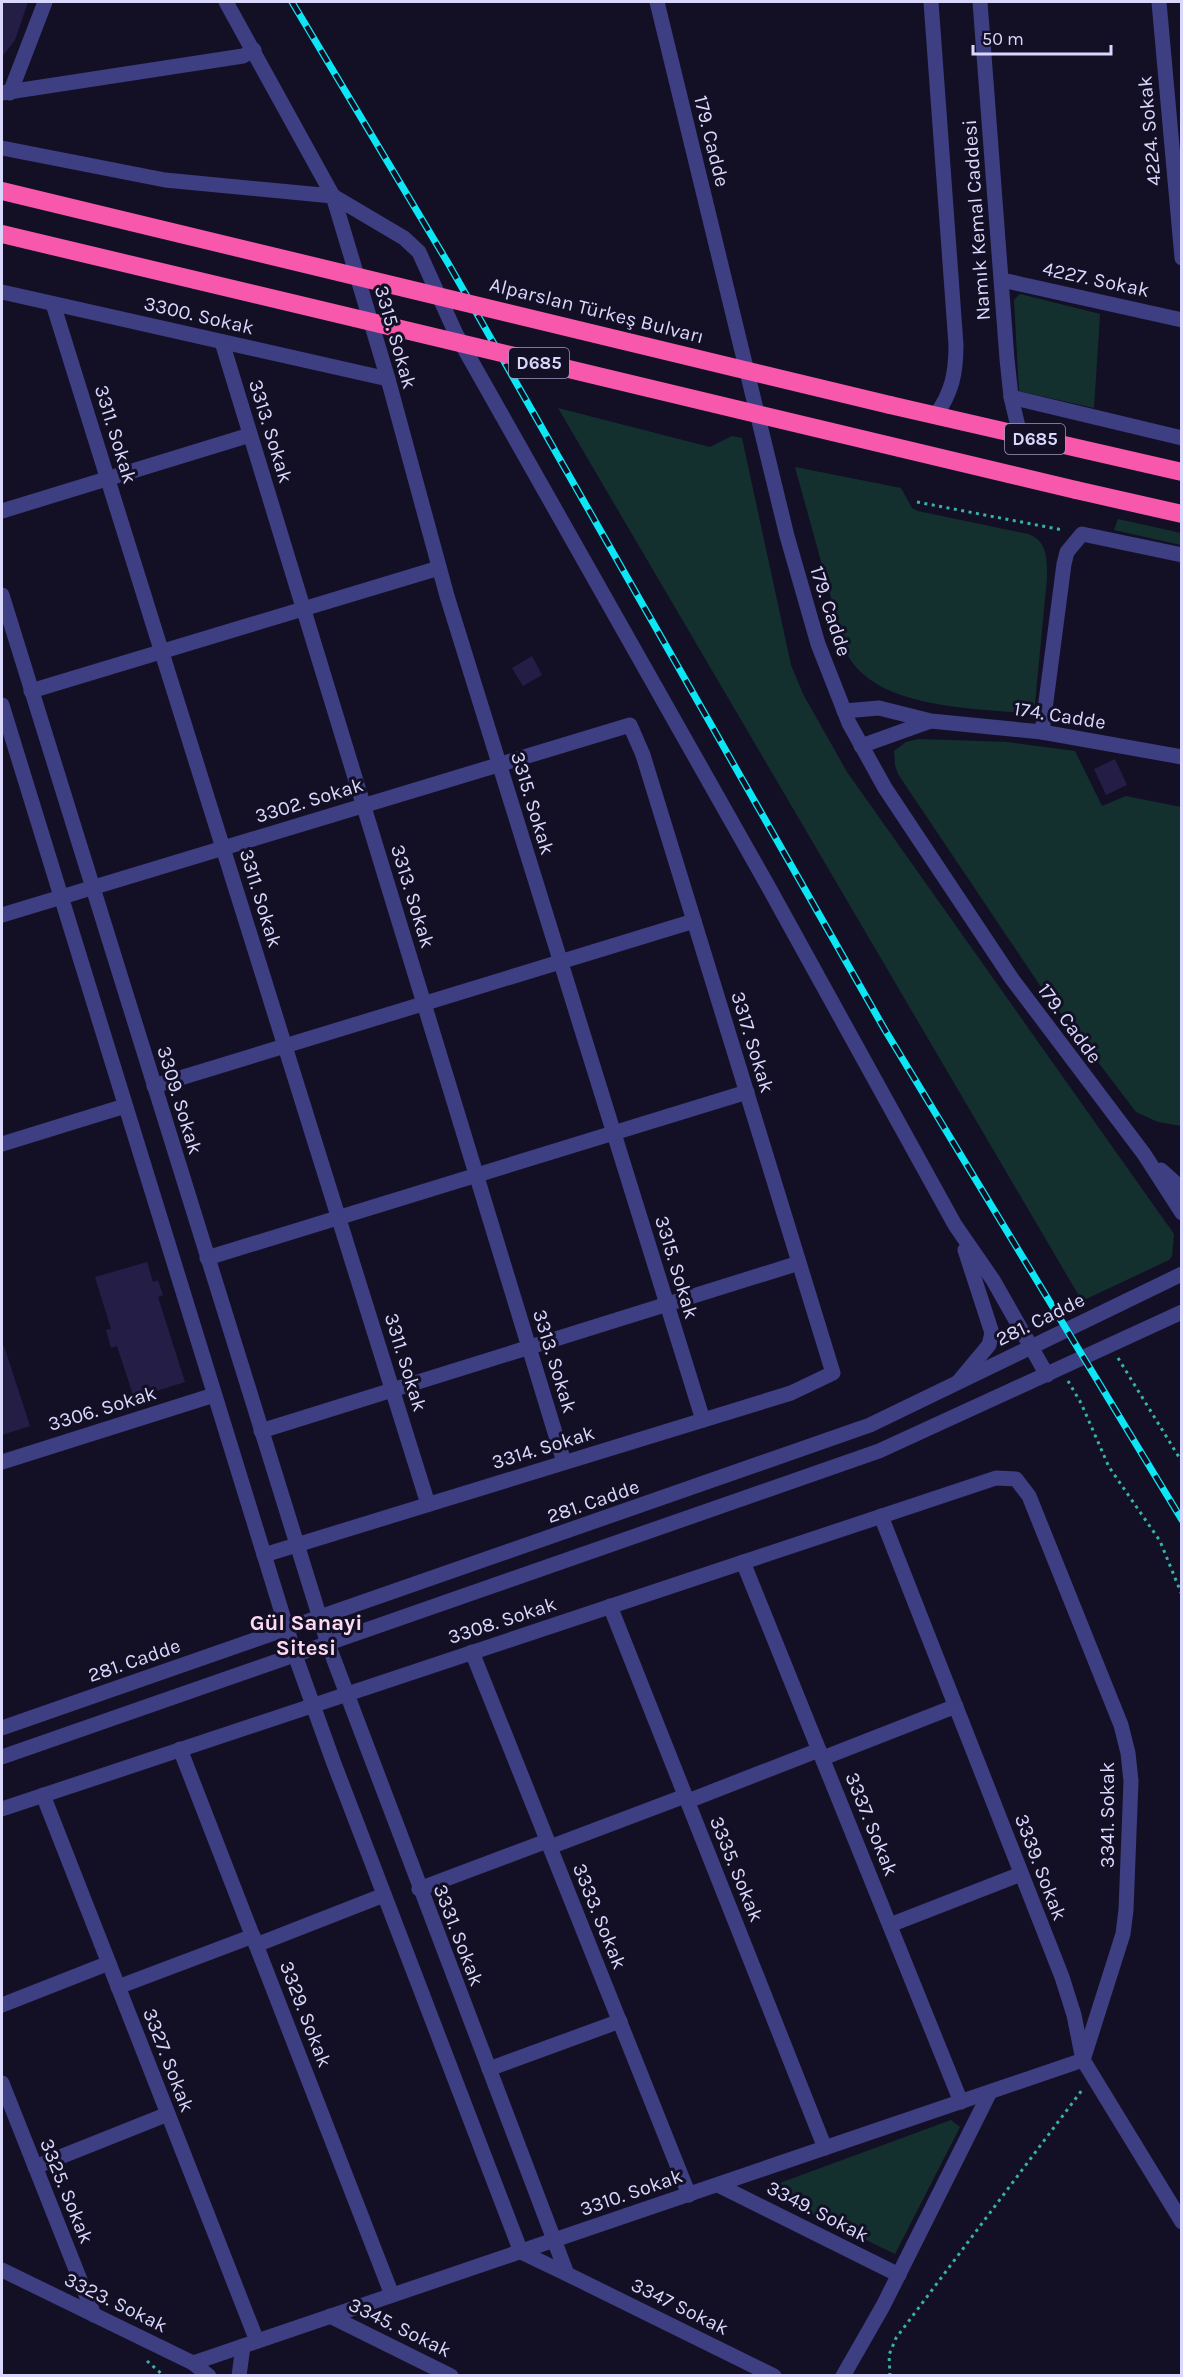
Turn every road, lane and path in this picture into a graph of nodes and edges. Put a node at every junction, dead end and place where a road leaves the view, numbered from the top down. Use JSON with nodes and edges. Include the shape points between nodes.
{"nodes":[{"id":1,"x":45,"y":2,"type":"edge"},
{"id":2,"x":226,"y":2,"type":"edge"},
{"id":3,"x":657,"y":2,"type":"edge"},
{"id":4,"x":931,"y":2,"type":"edge"},
{"id":5,"x":980,"y":2,"type":"edge"},
{"id":6,"x":1158,"y":2,"type":"edge"},
{"id":7,"x":254,"y":50,"type":"junction"},
{"id":8,"x":6,"y":93,"type":"edge"},
{"id":9,"x":2,"y":148,"type":"edge"},
{"id":10,"x":2,"y":190,"type":"edge"},
{"id":11,"x":333,"y":196,"type":"junction"},
{"id":12,"x":2,"y":234,"type":"edge"},
{"id":13,"x":1182,"y":258,"type":"edge"},
{"id":14,"x":1002,"y":280,"type":"junction"},
{"id":15,"x":2,"y":292,"type":"edge"},
{"id":16,"x":53,"y":304,"type":"junction"},
{"id":17,"x":1182,"y":320,"type":"edge"},
{"id":18,"x":222,"y":342,"type":"junction"},
{"id":19,"x":388,"y":379,"type":"junction"},
{"id":20,"x":1011,"y":397,"type":"junction"},
{"id":21,"x":935,"y":416,"type":"junction"},
{"id":22,"x":250,"y":435,"type":"junction"},
{"id":23,"x":1020,"y":435,"type":"junction"},
{"id":24,"x":1182,"y":438,"type":"edge"},
{"id":25,"x":1182,"y":472,"type":"edge"},
{"id":26,"x":108,"y":479,"type":"junction"},
{"id":27,"x":917,"y":502,"type":"dead end"},
{"id":28,"x":2,"y":511,"type":"edge"},
{"id":29,"x":1182,"y":514,"type":"edge"},
{"id":30,"x":1082,"y":534,"type":"junction"},
{"id":31,"x":1182,"y":555,"type":"edge"},
{"id":32,"x":439,"y":568,"type":"junction"},
{"id":33,"x":2,"y":595,"type":"edge"},
{"id":34,"x":303,"y":609,"type":"junction"},
{"id":35,"x":162,"y":651,"type":"junction"},
{"id":36,"x":31,"y":691,"type":"junction"},
{"id":37,"x":2,"y":705,"type":"edge"},
{"id":38,"x":844,"y":711,"type":"junction"},
{"id":39,"x":931,"y":721,"type":"junction"},
{"id":40,"x":630,"y":724,"type":"joint"},
{"id":41,"x":1042,"y":732,"type":"junction"},
{"id":42,"x":861,"y":746,"type":"junction"},
{"id":43,"x":1182,"y":757,"type":"edge"},
{"id":44,"x":499,"y":764,"type":"junction"},
{"id":45,"x":363,"y":805,"type":"junction"},
{"id":46,"x":223,"y":848,"type":"junction"},
{"id":47,"x":92,"y":887,"type":"junction"},
{"id":48,"x":61,"y":897,"type":"junction"},
{"id":49,"x":2,"y":915,"type":"edge"},
{"id":50,"x":694,"y":921,"type":"junction"},
{"id":51,"x":561,"y":962,"type":"junction"},
{"id":52,"x":424,"y":1004,"type":"junction"},
{"id":53,"x":285,"y":1046,"type":"junction"},
{"id":54,"x":154,"y":1086,"type":"junction"},
{"id":55,"x":747,"y":1092,"type":"junction"},
{"id":56,"x":125,"y":1106,"type":"junction"},
{"id":57,"x":614,"y":1133,"type":"junction"},
{"id":58,"x":2,"y":1144,"type":"edge"},
{"id":59,"x":1144,"y":1154,"type":"junction"},
{"id":60,"x":476,"y":1176,"type":"junction"},
{"id":61,"x":1182,"y":1189,"type":"edge"},
{"id":62,"x":1182,"y":1213,"type":"edge"},
{"id":63,"x":339,"y":1218,"type":"junction"},
{"id":64,"x":955,"y":1225,"type":"junction"},
{"id":65,"x":207,"y":1258,"type":"junction"},
{"id":66,"x":799,"y":1263,"type":"junction"},
{"id":67,"x":1182,"y":1274,"type":"edge"},
{"id":68,"x":667,"y":1304,"type":"junction"},
{"id":69,"x":1182,"y":1312,"type":"edge"},
{"id":70,"x":1110,"y":1346,"type":"junction"},
{"id":71,"x":1030,"y":1347,"type":"junction"},
{"id":72,"x":529,"y":1348,"type":"junction"},
{"id":73,"x":1053,"y":1372,"type":"junction"},
{"id":74,"x":833,"y":1373,"type":"joint"},
{"id":75,"x":954,"y":1387,"type":"junction"},
{"id":76,"x":392,"y":1390,"type":"junction"},
{"id":77,"x":214,"y":1395,"type":"junction"},
{"id":78,"x":703,"y":1420,"type":"junction"},
{"id":79,"x":261,"y":1431,"type":"junction"},
{"id":80,"x":2,"y":1462,"type":"edge"},
{"id":81,"x":564,"y":1462,"type":"junction"},
{"id":82,"x":1182,"y":1462,"type":"edge"},
{"id":83,"x":1016,"y":1479,"type":"joint"},
{"id":84,"x":428,"y":1504,"type":"junction"},
{"id":85,"x":881,"y":1516,"type":"junction"},
{"id":86,"x":296,"y":1545,"type":"junction"},
{"id":87,"x":264,"y":1555,"type":"junction"},
{"id":88,"x":743,"y":1562,"type":"junction"},
{"id":89,"x":1182,"y":1595,"type":"edge"},
{"id":90,"x":610,"y":1606,"type":"junction"},
{"id":91,"x":319,"y":1618,"type":"junction"},
{"id":92,"x":287,"y":1629,"type":"junction"},
{"id":93,"x":328,"y":1644,"type":"junction"},
{"id":94,"x":472,"y":1652,"type":"junction"},
{"id":95,"x":295,"y":1655,"type":"junction"},
{"id":96,"x":345,"y":1694,"type":"junction"},
{"id":97,"x":312,"y":1705,"type":"junction"},
{"id":98,"x":956,"y":1706,"type":"junction"},
{"id":99,"x":2,"y":1728,"type":"edge"},
{"id":100,"x":180,"y":1749,"type":"junction"},
{"id":101,"x":821,"y":1754,"type":"junction"},
{"id":102,"x":2,"y":1757,"type":"edge"},
{"id":103,"x":43,"y":1795,"type":"junction"},
{"id":104,"x":687,"y":1799,"type":"junction"},
{"id":105,"x":2,"y":1809,"type":"edge"},
{"id":106,"x":549,"y":1844,"type":"junction"},
{"id":107,"x":1021,"y":1874,"type":"junction"},
{"id":108,"x":419,"y":1889,"type":"junction"},
{"id":109,"x":384,"y":1895,"type":"junction"},
{"id":110,"x":890,"y":1925,"type":"junction"},
{"id":111,"x":255,"y":1940,"type":"junction"},
{"id":112,"x":109,"y":1963,"type":"junction"},
{"id":113,"x":118,"y":1987,"type":"junction"},
{"id":114,"x":2,"y":2005,"type":"edge"},
{"id":115,"x":620,"y":2021,"type":"junction"},
{"id":116,"x":1083,"y":2060,"type":"junction"},
{"id":117,"x":489,"y":2069,"type":"junction"},
{"id":118,"x":1092,"y":2076,"type":"junction"},
{"id":119,"x":2,"y":2083,"type":"edge"},
{"id":120,"x":990,"y":2092,"type":"junction"},
{"id":121,"x":961,"y":2102,"type":"junction"},
{"id":122,"x":168,"y":2114,"type":"junction"},
{"id":123,"x":825,"y":2148,"type":"junction"},
{"id":124,"x":35,"y":2167,"type":"junction"},
{"id":125,"x":718,"y":2185,"type":"junction"},
{"id":126,"x":689,"y":2195,"type":"junction"},
{"id":127,"x":1182,"y":2222,"type":"edge"},
{"id":128,"x":554,"y":2240,"type":"junction"},
{"id":129,"x":521,"y":2252,"type":"junction"},
{"id":130,"x":2,"y":2270,"type":"edge"},
{"id":131,"x":567,"y":2274,"type":"junction"},
{"id":132,"x":899,"y":2275,"type":"junction"},
{"id":133,"x":393,"y":2295,"type":"junction"},
{"id":134,"x":94,"y":2315,"type":"junction"},
{"id":135,"x":330,"y":2316,"type":"junction"},
{"id":136,"x":250,"y":2343,"type":"junction"},
{"id":137,"x":193,"y":2363,"type":"junction"},
{"id":138,"x":209,"y":2376,"type":"edge"},
{"id":139,"x":239,"y":2376,"type":"edge"},
{"id":140,"x":451,"y":2376,"type":"edge"},
{"id":141,"x":774,"y":2376,"type":"edge"},
{"id":142,"x":843,"y":2376,"type":"edge"},
{"id":143,"x":890,"y":2376,"type":"edge"}],
"edges":[{"from":1,"to":8,"type":"street"},
{"from":2,"to":7,"type":"street","name":"3315. Sokak"},
{"from":3,"to":38,"type":"street","name":"179. Cadde","via":[[787,536],[818,644]]},
{"from":4,"to":21,"type":"street","name":"Namık Kemal Caddesi","via":[[956,345],[952,388]]},
{"from":5,"to":14,"type":"street","name":"Namık Kemal Caddesi"},
{"from":6,"to":13,"type":"street","name":"4224. Sokak"},
{"from":7,"to":8,"type":"street","via":[[243,56]]},
{"from":7,"to":11,"type":"street","name":"3315. Sokak"},
{"from":9,"to":11,"type":"street","via":[[165,180]]},
{"from":10,"to":21,"type":"highway","name":"Alparslan Türkeş Bulvarı","number":"D685","bridge":true},
{"from":11,"to":19,"type":"street","name":"3315. Sokak"},
{"from":11,"to":64,"type":"street","via":[[404,238],[424,259],[456,334]]},
{"from":12,"to":29,"type":"highway","number":"D685","bridge":true},
{"from":14,"to":17,"type":"street","name":"4227. Sokak"},
{"from":14,"to":20,"type":"street","name":"Namık Kemal Caddesi"},
{"from":15,"to":16,"type":"street","name":"3300. Sokak"},
{"from":16,"to":18,"type":"street","name":"3300. Sokak"},
{"from":16,"to":26,"type":"street","name":"3311. Sokak"},
{"from":18,"to":19,"type":"street","name":"3300. Sokak"},
{"from":18,"to":22,"type":"street","name":"3313. Sokak"},
{"from":19,"to":32,"type":"street","name":"3315. Sokak"},
{"from":20,"to":23,"type":"street","name":"Namık Kemal Caddesi"},
{"from":20,"to":24,"type":"street"},
{"from":21,"to":23,"type":"highway","name":"Alparslan Türkeş Bulvarı","number":"D685"},
{"from":22,"to":26,"type":"street"},
{"from":22,"to":34,"type":"street","name":"3313. Sokak"},
{"from":23,"to":25,"type":"highway","name":"Alparslan Türkeş Bulvarı","number":"D685"},
{"from":26,"to":28,"type":"street"},
{"from":26,"to":35,"type":"street","name":"3311. Sokak"},
{"from":27,"to":30,"type":"path"},
{"from":30,"to":31,"type":"street"},
{"from":30,"to":41,"type":"street","via":[[1067,552],[1064,564]]},
{"from":32,"to":34,"type":"street"},
{"from":32,"to":44,"type":"street","name":"3315. Sokak"},
{"from":33,"to":36,"type":"street","name":"3309. Sokak"},
{"from":34,"to":35,"type":"street"},
{"from":34,"to":45,"type":"street","name":"3313. Sokak"},
{"from":35,"to":36,"type":"street"},
{"from":35,"to":46,"type":"street","name":"3311. Sokak"},
{"from":36,"to":47,"type":"street","name":"3309. Sokak"},
{"from":37,"to":48,"type":"street"},
{"from":38,"to":39,"type":"street","via":[[879,708]]},
{"from":38,"to":42,"type":"street","name":"179. Cadde"},
{"from":39,"to":41,"type":"street","name":"174. Cadde"},
{"from":39,"to":42,"type":"street"},
{"from":40,"to":44,"type":"street","name":"3302. Sokak"},
{"from":40,"to":50,"type":"street","name":"3317. Sokak","via":[[644,755]]},
{"from":41,"to":43,"type":"street","name":"174. Cadde"},
{"from":42,"to":59,"type":"street","name":"179. Cadde","via":[[897,808],[1012,979]]},
{"from":44,"to":45,"type":"street","name":"3302. Sokak"},
{"from":44,"to":51,"type":"street","name":"3315. Sokak"},
{"from":45,"to":46,"type":"street","name":"3302. Sokak"},
{"from":45,"to":52,"type":"street","name":"3313. Sokak"},
{"from":46,"to":47,"type":"street","name":"3302. Sokak"},
{"from":46,"to":53,"type":"street","name":"3311. Sokak"},
{"from":47,"to":48,"type":"street","name":"3302. Sokak"},
{"from":47,"to":54,"type":"street","name":"3309. Sokak"},
{"from":48,"to":49,"type":"street","name":"3302. Sokak"},
{"from":48,"to":56,"type":"street"},
{"from":50,"to":51,"type":"street"},
{"from":50,"to":55,"type":"street","name":"3317. Sokak"},
{"from":51,"to":52,"type":"street"},
{"from":51,"to":57,"type":"street","name":"3315. Sokak"},
{"from":52,"to":53,"type":"street"},
{"from":52,"to":60,"type":"street","name":"3313. Sokak"},
{"from":53,"to":54,"type":"street"},
{"from":53,"to":63,"type":"street","name":"3311. Sokak"},
{"from":54,"to":65,"type":"street","name":"3309. Sokak"},
{"from":55,"to":57,"type":"street"},
{"from":55,"to":66,"type":"street","name":"3317. Sokak"},
{"from":56,"to":58,"type":"street"},
{"from":56,"to":77,"type":"street"},
{"from":57,"to":60,"type":"street"},
{"from":57,"to":68,"type":"street","name":"3315. Sokak"},
{"from":59,"to":61,"type":"street"},
{"from":59,"to":62,"type":"street"},
{"from":60,"to":63,"type":"street"},
{"from":60,"to":72,"type":"street","name":"3313. Sokak"},
{"from":63,"to":65,"type":"street"},
{"from":63,"to":76,"type":"street","name":"3311. Sokak"},
{"from":64,"to":71,"type":"street","via":[[993,1280]]},
{"from":64,"to":75,"type":"street","via":[[992,1333],[989,1345]]},
{"from":65,"to":79,"type":"street","name":"3309. Sokak"},
{"from":66,"to":68,"type":"street"},
{"from":66,"to":74,"type":"street","name":"3317. Sokak"},
{"from":67,"to":71,"type":"street","name":"281. Cadde"},
{"from":68,"to":72,"type":"street"},
{"from":68,"to":78,"type":"street","name":"3315. Sokak"},
{"from":69,"to":70,"type":"street"},
{"from":70,"to":73,"type":"street"},
{"from":70,"to":82,"type":"path"},
{"from":71,"to":73,"type":"street"},
{"from":71,"to":75,"type":"street","name":"281. Cadde"},
{"from":72,"to":76,"type":"street"},
{"from":72,"to":81,"type":"street","name":"3313. Sokak"},
{"from":73,"to":89,"type":"path","via":[[1081,1403],[1109,1467],[1160,1541]]},
{"from":73,"to":93,"type":"street","via":[[879,1451]]},
{"from":74,"to":78,"type":"street","name":"3314. Sokak","via":[[791,1392]]},
{"from":75,"to":91,"type":"street","name":"281. Cadde","via":[[819,1445]]},
{"from":76,"to":79,"type":"street"},
{"from":76,"to":84,"type":"street","name":"3311. Sokak"},
{"from":77,"to":80,"type":"street","name":"3306. Sokak"},
{"from":77,"to":87,"type":"street"},
{"from":78,"to":81,"type":"street","name":"3314. Sokak"},
{"from":79,"to":86,"type":"street","name":"3309. Sokak"},
{"from":81,"to":84,"type":"street","name":"3314. Sokak"},
{"from":83,"to":85,"type":"street","name":"3308. Sokak","via":[[996,1478]]},
{"from":83,"to":116,"type":"street","name":"3341. Sokak","via":[[1033,1507],[1121,1725],[1128,1753],[1131,1780],[1126,1910],[1116,1959]]},
{"from":84,"to":86,"type":"street","name":"3314. Sokak"},
{"from":85,"to":88,"type":"street","name":"3308. Sokak"},
{"from":85,"to":98,"type":"street","name":"3339. Sokak"},
{"from":86,"to":87,"type":"street","name":"3314. Sokak"},
{"from":86,"to":91,"type":"street","name":"3309. Sokak"},
{"from":87,"to":92,"type":"street"},
{"from":88,"to":90,"type":"street","name":"3308. Sokak"},
{"from":88,"to":101,"type":"street","name":"3337. Sokak"},
{"from":90,"to":94,"type":"street","name":"3308. Sokak"},
{"from":90,"to":104,"type":"street","name":"3335. Sokak"},
{"from":91,"to":92,"type":"street","name":"281. Cadde"},
{"from":91,"to":93,"type":"street","name":"3309. Sokak"},
{"from":92,"to":95,"type":"street"},
{"from":92,"to":99,"type":"street","name":"281. Cadde"},
{"from":93,"to":95,"type":"street"},
{"from":93,"to":96,"type":"street","name":"3331. Sokak"},
{"from":94,"to":96,"type":"street","name":"3308. Sokak"},
{"from":94,"to":106,"type":"street","name":"3333. Sokak"},
{"from":95,"to":97,"type":"street"},
{"from":95,"to":102,"type":"street"},
{"from":96,"to":97,"type":"street","name":"3308. Sokak"},
{"from":96,"to":108,"type":"street","name":"3331. Sokak"},
{"from":97,"to":100,"type":"street","name":"3308. Sokak"},
{"from":97,"to":109,"type":"street"},
{"from":98,"to":101,"type":"street"},
{"from":98,"to":107,"type":"street","name":"3339. Sokak"},
{"from":100,"to":103,"type":"street","name":"3308. Sokak"},
{"from":100,"to":111,"type":"street","name":"3329. Sokak"},
{"from":101,"to":104,"type":"street"},
{"from":101,"to":110,"type":"street","name":"3337. Sokak"},
{"from":103,"to":105,"type":"street","name":"3308. Sokak"},
{"from":103,"to":112,"type":"street","name":"3327. Sokak"},
{"from":104,"to":106,"type":"street"},
{"from":104,"to":123,"type":"street","name":"3335. Sokak"},
{"from":106,"to":108,"type":"street"},
{"from":106,"to":115,"type":"street","name":"3333. Sokak"},
{"from":107,"to":110,"type":"street"},
{"from":107,"to":116,"type":"street","name":"3339. Sokak","via":[[1062,1977]]},
{"from":108,"to":117,"type":"street","name":"3331. Sokak"},
{"from":109,"to":111,"type":"street"},
{"from":109,"to":129,"type":"street"},
{"from":110,"to":121,"type":"street","name":"3337. Sokak"},
{"from":111,"to":113,"type":"street"},
{"from":111,"to":133,"type":"street","name":"3329. Sokak"},
{"from":112,"to":113,"type":"street","name":"3327. Sokak"},
{"from":112,"to":114,"type":"street"},
{"from":113,"to":122,"type":"street","name":"3327. Sokak"},
{"from":115,"to":117,"type":"street"},
{"from":115,"to":126,"type":"street","name":"3333. Sokak"},
{"from":116,"to":118,"type":"street","name":"3339. Sokak"},
{"from":116,"to":120,"type":"street","name":"3310. Sokak"},
{"from":117,"to":128,"type":"street","name":"3331. Sokak"},
{"from":118,"to":127,"type":"street","name":"3339. Sokak"},
{"from":118,"to":143,"type":"path","via":[[896,2338],[889,2355]]},
{"from":119,"to":124,"type":"street","name":"3325. Sokak"},
{"from":120,"to":121,"type":"street","name":"3310. Sokak"},
{"from":120,"to":132,"type":"street"},
{"from":121,"to":123,"type":"street","name":"3310. Sokak"},
{"from":122,"to":124,"type":"street"},
{"from":122,"to":136,"type":"street","name":"3327. Sokak"},
{"from":123,"to":125,"type":"street","name":"3310. Sokak"},
{"from":124,"to":134,"type":"street","name":"3325. Sokak"},
{"from":125,"to":126,"type":"street","name":"3310. Sokak"},
{"from":125,"to":132,"type":"street","name":"3349. Sokak"},
{"from":126,"to":128,"type":"street","name":"3310. Sokak"},
{"from":128,"to":129,"type":"street","name":"3310. Sokak"},
{"from":128,"to":131,"type":"street","name":"3331. Sokak"},
{"from":129,"to":131,"type":"street","name":"3347 Sokak"},
{"from":129,"to":133,"type":"street","name":"3310. Sokak"},
{"from":130,"to":134,"type":"street","name":"3323. Sokak"},
{"from":131,"to":141,"type":"street","name":"3347 Sokak"},
{"from":132,"to":142,"type":"street"},
{"from":133,"to":135,"type":"street","name":"3310. Sokak"},
{"from":134,"to":137,"type":"street","name":"3323. Sokak"},
{"from":135,"to":136,"type":"street","name":"3310. Sokak"},
{"from":135,"to":140,"type":"street","name":"3345. Sokak"},
{"from":136,"to":137,"type":"street","name":"3310. Sokak"},
{"from":136,"to":139,"type":"street"},
{"from":137,"to":138,"type":"street","name":"3323. Sokak"}]}
